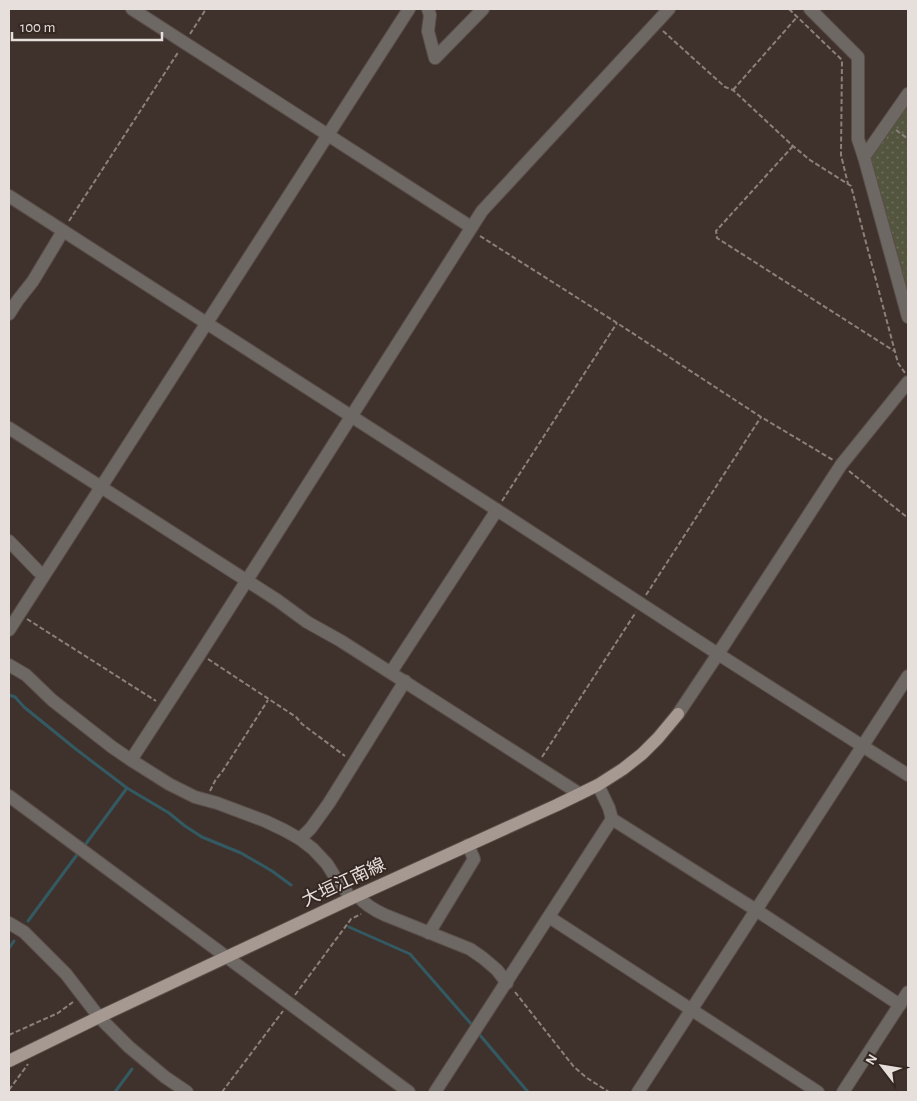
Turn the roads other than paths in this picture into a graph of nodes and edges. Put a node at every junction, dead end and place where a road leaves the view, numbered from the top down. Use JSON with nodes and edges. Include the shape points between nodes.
{"nodes":[{"id":1,"x":132,"y":9,"type":"edge"},
{"id":2,"x":409,"y":9,"type":"edge"},
{"id":3,"x":428,"y":9,"type":"edge"},
{"id":4,"x":483,"y":9,"type":"edge"},
{"id":5,"x":669,"y":9,"type":"edge"},
{"id":6,"x":810,"y":9,"type":"edge"},
{"id":7,"x":908,"y":94,"type":"edge"},
{"id":8,"x":329,"y":136,"type":"junction"},
{"id":9,"x":864,"y":156,"type":"junction"},
{"id":10,"x":9,"y":196,"type":"edge"},
{"id":11,"x":470,"y":228,"type":"junction"},
{"id":12,"x":63,"y":231,"type":"junction"},
{"id":13,"x":9,"y":314,"type":"edge"},
{"id":14,"x":908,"y":317,"type":"edge"},
{"id":15,"x":206,"y":324,"type":"junction"},
{"id":16,"x":908,"y":382,"type":"edge"},
{"id":17,"x":352,"y":416,"type":"junction"},
{"id":18,"x":9,"y":428,"type":"edge"},
{"id":19,"x":101,"y":488,"type":"junction"},
{"id":20,"x":497,"y":510,"type":"junction"},
{"id":21,"x":9,"y":541,"type":"edge"},
{"id":22,"x":44,"y":575,"type":"junction"},
{"id":23,"x":246,"y":580,"type":"junction"},
{"id":24,"x":9,"y":630,"type":"edge"},
{"id":25,"x":718,"y":654,"type":"junction"},
{"id":26,"x":9,"y":665,"type":"edge"},
{"id":27,"x":391,"y":672,"type":"junction"},
{"id":28,"x":908,"y":676,"type":"edge"},
{"id":29,"x":405,"y":681,"type":"junction"},
{"id":30,"x":678,"y":714,"type":"joint"},
{"id":31,"x":864,"y":745,"type":"junction"},
{"id":32,"x":131,"y":760,"type":"junction"},
{"id":33,"x":908,"y":775,"type":"edge"},
{"id":34,"x":598,"y":785,"type":"junction"},
{"id":35,"x":580,"y":794,"type":"junction"},
{"id":36,"x":10,"y":800,"type":"edge"},
{"id":37,"x":612,"y":819,"type":"junction"},
{"id":38,"x":300,"y":839,"type":"junction"},
{"id":39,"x":468,"y":845,"type":"junction"},
{"id":40,"x":354,"y":897,"type":"junction"},
{"id":41,"x":756,"y":910,"type":"junction"},
{"id":42,"x":549,"y":917,"type":"junction"},
{"id":43,"x":9,"y":923,"type":"edge"},
{"id":44,"x":429,"y":933,"type":"junction"},
{"id":45,"x":227,"y":957,"type":"junction"},
{"id":46,"x":507,"y":982,"type":"junction"},
{"id":47,"x":908,"y":992,"type":"edge"},
{"id":48,"x":900,"y":1005,"type":"junction"},
{"id":49,"x":692,"y":1010,"type":"junction"},
{"id":50,"x":99,"y":1017,"type":"junction"},
{"id":51,"x":9,"y":1060,"type":"edge"},
{"id":52,"x":814,"y":1091,"type":"edge"},
{"id":53,"x":187,"y":1092,"type":"edge"},
{"id":54,"x":409,"y":1092,"type":"edge"},
{"id":55,"x":435,"y":1092,"type":"edge"},
{"id":56,"x":638,"y":1092,"type":"edge"},
{"id":57,"x":843,"y":1092,"type":"edge"}],
"edges":[{"from":1,"to":8,"type":"street"},
{"from":2,"to":8,"type":"street"},
{"from":3,"to":4,"type":"street","via":[[428,31],[435,58]]},
{"from":5,"to":11,"type":"street","via":[[482,211]]},
{"from":6,"to":9,"type":"street","via":[[858,56],[858,139]]},
{"from":7,"to":9,"type":"street"},
{"from":8,"to":11,"type":"street"},
{"from":8,"to":15,"type":"street"},
{"from":9,"to":14,"type":"street"},
{"from":10,"to":12,"type":"street"},
{"from":11,"to":17,"type":"street"},
{"from":12,"to":13,"type":"street"},
{"from":12,"to":15,"type":"street"},
{"from":15,"to":17,"type":"street"},
{"from":15,"to":19,"type":"street"},
{"from":16,"to":25,"type":"street","via":[[841,465]]},
{"from":17,"to":20,"type":"street"},
{"from":17,"to":23,"type":"street"},
{"from":18,"to":19,"type":"street"},
{"from":19,"to":22,"type":"street"},
{"from":19,"to":23,"type":"street"},
{"from":20,"to":25,"type":"street"},
{"from":20,"to":27,"type":"street"},
{"from":21,"to":22,"type":"street"},
{"from":22,"to":24,"type":"street"},
{"from":23,"to":27,"type":"street","via":[[307,622]]},
{"from":23,"to":32,"type":"street"},
{"from":25,"to":30,"type":"street"},
{"from":25,"to":31,"type":"street"},
{"from":26,"to":32,"type":"street","via":[[26,675],[52,700]]},
{"from":27,"to":29,"type":"street"},
{"from":28,"to":31,"type":"street"},
{"from":29,"to":35,"type":"street"},
{"from":29,"to":38,"type":"street","via":[[325,809]]},
{"from":30,"to":34,"type":"main road","name":"大垣江南線","via":[[642,754]]},
{"from":31,"to":33,"type":"street"},
{"from":31,"to":41,"type":"street"},
{"from":32,"to":38,"type":"street","via":[[181,791],[265,821]]},
{"from":34,"to":35,"type":"main road","name":"大垣江南線"},
{"from":34,"to":37,"type":"street"},
{"from":35,"to":39,"type":"main road","name":"大垣江南線"},
{"from":36,"to":45,"type":"street"},
{"from":37,"to":41,"type":"street"},
{"from":37,"to":42,"type":"street"},
{"from":38,"to":40,"type":"street","via":[[313,848]]},
{"from":39,"to":40,"type":"main road","name":"大垣江南線"},
{"from":39,"to":44,"type":"street","via":[[474,859]]},
{"from":40,"to":44,"type":"street","via":[[372,909]]},
{"from":40,"to":45,"type":"main road","name":"大垣江南線"},
{"from":41,"to":48,"type":"street"},
{"from":41,"to":49,"type":"street"},
{"from":42,"to":46,"type":"street"},
{"from":42,"to":49,"type":"street"},
{"from":43,"to":50,"type":"street","via":[[24,932],[66,974]]},
{"from":44,"to":46,"type":"street","via":[[470,949]]},
{"from":45,"to":50,"type":"main road","name":"大垣江南線"},
{"from":45,"to":54,"type":"street"},
{"from":46,"to":55,"type":"street"},
{"from":47,"to":48,"type":"street"},
{"from":48,"to":57,"type":"street"},
{"from":49,"to":52,"type":"street"},
{"from":49,"to":56,"type":"street"},
{"from":50,"to":51,"type":"main road","name":"大垣江南線"},
{"from":50,"to":53,"type":"street","via":[[129,1047]]}]}
